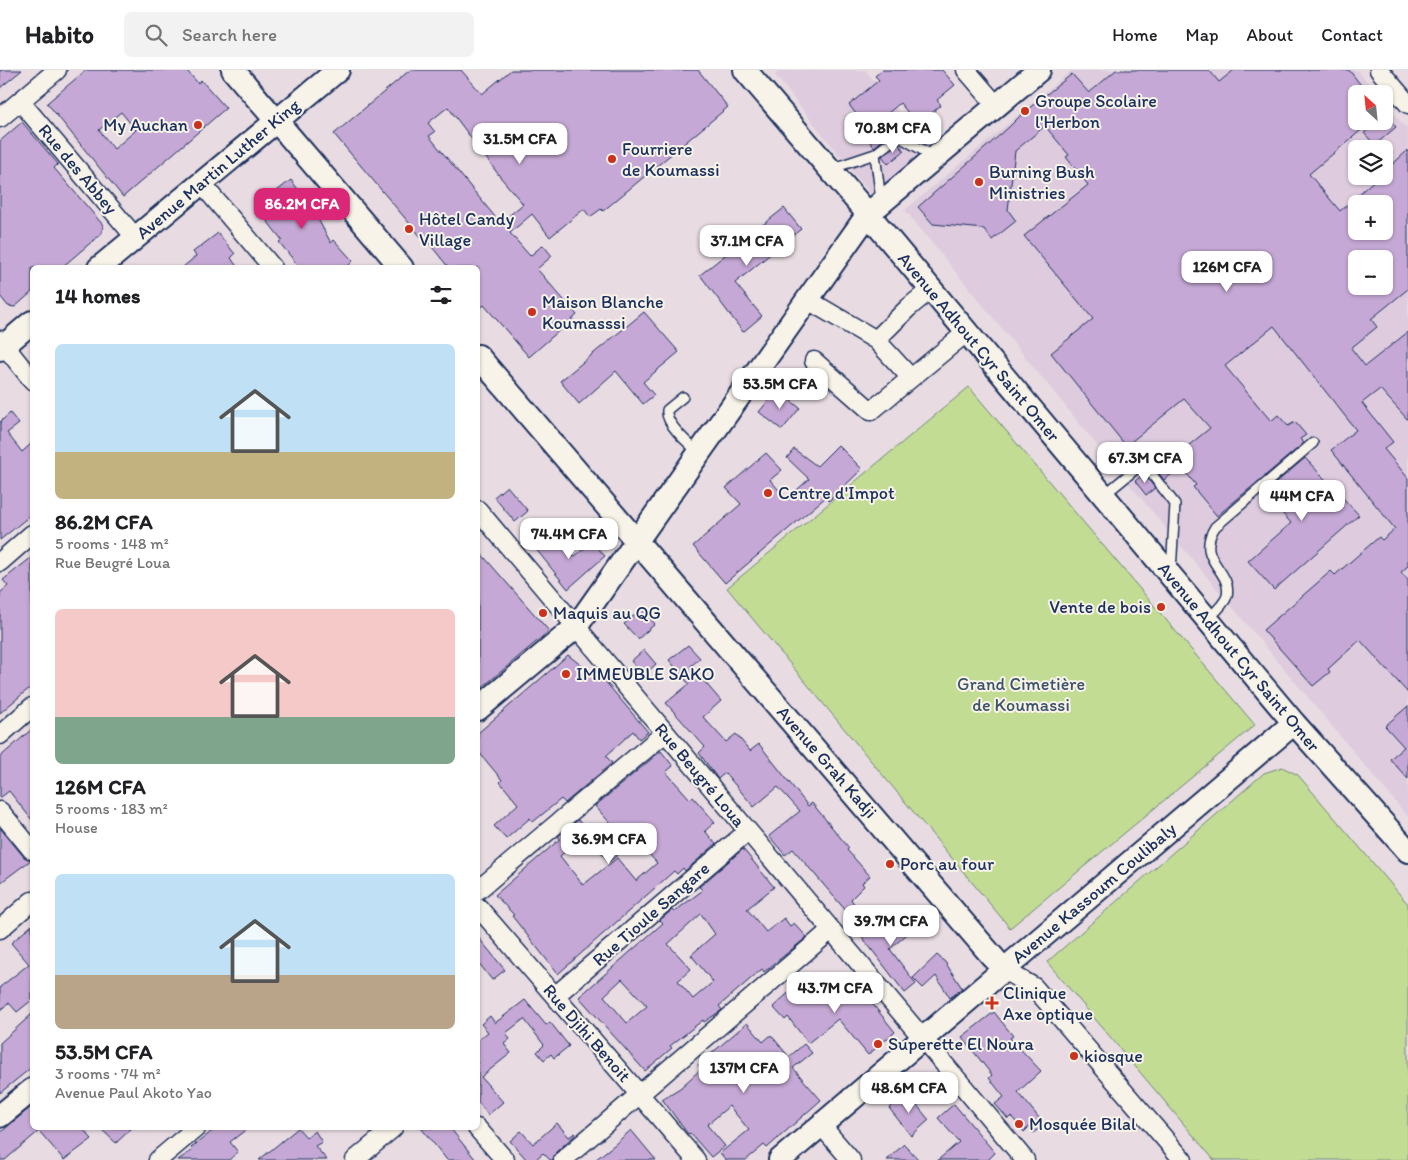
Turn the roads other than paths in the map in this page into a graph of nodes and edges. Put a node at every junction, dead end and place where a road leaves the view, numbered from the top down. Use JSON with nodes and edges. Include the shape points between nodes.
{"nodes":[{"id":1,"x":57,"y":70,"type":"edge"},
{"id":2,"x":233,"y":70,"type":"edge"},
{"id":3,"x":338,"y":70,"type":"edge"},
{"id":4,"x":745,"y":70,"type":"edge"},
{"id":5,"x":966,"y":70,"type":"edge"},
{"id":6,"x":1039,"y":70,"type":"edge"},
{"id":7,"x":1379,"y":70,"type":"edge"},
{"id":8,"x":20,"y":101,"type":"junction"},
{"id":9,"x":1408,"y":104,"type":"edge"},
{"id":10,"x":997,"y":106,"type":"junction"},
{"id":11,"x":0,"y":118,"type":"edge"},
{"id":12,"x":276,"y":121,"type":"junction"},
{"id":13,"x":875,"y":154,"type":"junction"},
{"id":14,"x":936,"y":158,"type":"junction"},
{"id":15,"x":830,"y":169,"type":"junction"},
{"id":16,"x":201,"y":183,"type":"junction"},
{"id":17,"x":875,"y":208,"type":"junction"},
{"id":18,"x":135,"y":237,"type":"junction"},
{"id":19,"x":102,"y":265,"type":"edge"},
{"id":20,"x":269,"y":265,"type":"edge"},
{"id":21,"x":399,"y":265,"type":"edge"},
{"id":22,"x":931,"y":289,"type":"junction"},
{"id":23,"x":808,"y":300,"type":"junction"},
{"id":24,"x":30,"y":323,"type":"edge"},
{"id":25,"x":967,"y":332,"type":"junction"},
{"id":26,"x":876,"y":340,"type":"junction"},
{"id":27,"x":1,"y":345,"type":"edge"},
{"id":28,"x":480,"y":358,"type":"edge"},
{"id":29,"x":814,"y":361,"type":"dead end"},
{"id":30,"x":30,"y":378,"type":"edge"},
{"id":31,"x":911,"y":378,"type":"junction"},
{"id":32,"x":683,"y":397,"type":"dead end"},
{"id":33,"x":1313,"y":443,"type":"dead end"},
{"id":34,"x":701,"y":454,"type":"junction"},
{"id":35,"x":1103,"y":495,"type":"junction"},
{"id":36,"x":480,"y":513,"type":"edge"},
{"id":37,"x":30,"y":536,"type":"edge"},
{"id":38,"x":638,"y":542,"type":"junction"},
{"id":39,"x":0,"y":562,"type":"edge"},
{"id":40,"x":1171,"y":577,"type":"junction"},
{"id":41,"x":1207,"y":620,"type":"junction"},
{"id":42,"x":576,"y":627,"type":"junction"},
{"id":43,"x":480,"y":707,"type":"edge"},
{"id":44,"x":30,"y":709,"type":"edge"},
{"id":45,"x":1294,"y":724,"type":"junction"},
{"id":46,"x":665,"y":733,"type":"junction"},
{"id":47,"x":0,"y":735,"type":"edge"},
{"id":48,"x":0,"y":811,"type":"edge"},
{"id":49,"x":748,"y":831,"type":"junction"},
{"id":50,"x":1405,"y":842,"type":"edge"},
{"id":51,"x":30,"y":848,"type":"edge"},
{"id":52,"x":480,"y":888,"type":"edge"},
{"id":53,"x":30,"y":903,"type":"edge"},
{"id":54,"x":480,"y":909,"type":"edge"},
{"id":55,"x":0,"y":929,"type":"edge"},
{"id":56,"x":831,"y":930,"type":"junction"},
{"id":57,"x":1004,"y":970,"type":"junction"},
{"id":58,"x":555,"y":996,"type":"junction"},
{"id":59,"x":923,"y":1039,"type":"junction"},
{"id":60,"x":30,"y":1092,"type":"edge"},
{"id":61,"x":640,"y":1094,"type":"junction"},
{"id":62,"x":0,"y":1116,"type":"edge"},
{"id":63,"x":821,"y":1125,"type":"junction"},
{"id":64,"x":194,"y":1130,"type":"edge"},
{"id":65,"x":390,"y":1130,"type":"edge"},
{"id":66,"x":479,"y":1130,"type":"edge"},
{"id":67,"x":158,"y":1160,"type":"edge"},
{"id":68,"x":355,"y":1160,"type":"edge"},
{"id":69,"x":505,"y":1160,"type":"edge"},
{"id":70,"x":563,"y":1160,"type":"edge"},
{"id":71,"x":696,"y":1160,"type":"edge"},
{"id":72,"x":780,"y":1160,"type":"edge"},
{"id":73,"x":851,"y":1160,"type":"edge"},
{"id":74,"x":1025,"y":1160,"type":"edge"},
{"id":75,"x":1183,"y":1160,"type":"edge"}],
"edges":[{"from":1,"to":8,"type":"street"},
{"from":2,"to":12,"type":"street"},
{"from":3,"to":12,"type":"street","name":"Avenue Martin Luther King"},
{"from":4,"to":15,"type":"street","name":"Avenue Adhout Cyr Saint Omer"},
{"from":5,"to":10,"type":"street"},
{"from":6,"to":10,"type":"street"},
{"from":7,"to":9,"type":"street"},
{"from":8,"to":11,"type":"street"},
{"from":8,"to":18,"type":"street","name":"Rue des Abbey"},
{"from":10,"to":14,"type":"street"},
{"from":12,"to":16,"type":"street","name":"Avenue Martin Luther King"},
{"from":12,"to":21,"type":"street"},
{"from":13,"to":14,"type":"lane","via":[[898,136]]},
{"from":13,"to":15,"type":"lane"},
{"from":13,"to":17,"type":"lane"},
{"from":14,"to":17,"type":"street"},
{"from":15,"to":17,"type":"street","name":"Avenue Adhout Cyr Saint Omer"},
{"from":16,"to":18,"type":"street","name":"Avenue Martin Luther King"},
{"from":16,"to":20,"type":"street"},
{"from":17,"to":22,"type":"street","name":"Avenue Adhout Cyr Saint Omer"},
{"from":17,"to":23,"type":"street"},
{"from":18,"to":19,"type":"street","name":"Avenue Martin Luther King"},
{"from":22,"to":25,"type":"street","name":"Avenue Adhout Cyr Saint Omer"},
{"from":22,"to":26,"type":"street"},
{"from":23,"to":26,"type":"street"},
{"from":23,"to":34,"type":"street"},
{"from":24,"to":27,"type":"street"},
{"from":25,"to":31,"type":"street"},
{"from":25,"to":35,"type":"street","name":"Avenue Adhout Cyr Saint Omer"},
{"from":26,"to":31,"type":"street"},
{"from":27,"to":30,"type":"street"},
{"from":28,"to":38,"type":"street","name":"Avenue Grah Kadji"},
{"from":29,"to":31,"type":"street","via":[[871,411]]},
{"from":32,"to":34,"type":"lane","via":[[667,410],[667,415],[682,438]]},
{"from":33,"to":41,"type":"lane","via":[[1215,527],[1209,537],[1208,549],[1225,581],[1227,594]]},
{"from":34,"to":38,"type":"street"},
{"from":35,"to":40,"type":"street","name":"Avenue Adhout Cyr Saint Omer"},
{"from":35,"to":40,"type":"lane","via":[[1143,463],[1174,504]]},
{"from":36,"to":42,"type":"street","name":"Rue Beugré Loua"},
{"from":37,"to":39,"type":"street"},
{"from":38,"to":42,"type":"street"},
{"from":38,"to":57,"type":"street","name":"Avenue Grah Kadji"},
{"from":40,"to":41,"type":"street","name":"Avenue Adhout Cyr Saint Omer"},
{"from":41,"to":45,"type":"street","name":"Avenue Adhout Cyr Saint Omer"},
{"from":42,"to":43,"type":"street"},
{"from":42,"to":46,"type":"street","name":"Rue Beugré Loua"},
{"from":44,"to":47,"type":"street"},
{"from":45,"to":50,"type":"street","name":"Avenue Adhout Cyr Saint Omer"},
{"from":45,"to":57,"type":"street","name":"Avenue Kassoum Coulibaly","via":[[1066,914]]},
{"from":46,"to":49,"type":"street","name":"Rue Beugré Loua"},
{"from":46,"to":52,"type":"street"},
{"from":48,"to":51,"type":"street"},
{"from":49,"to":56,"type":"street","name":"Rue Beugré Loua"},
{"from":49,"to":58,"type":"street","name":"Rue Tioule Sangare"},
{"from":53,"to":55,"type":"street"},
{"from":54,"to":58,"type":"street","name":"Rue Djihi Benoit"},
{"from":56,"to":59,"type":"street","name":"Rue Beugré Loua"},
{"from":56,"to":61,"type":"street"},
{"from":57,"to":59,"type":"street","name":"Avenue Kassoum Coulibaly"},
{"from":57,"to":75,"type":"street","name":"Avenue Grah Kadji","via":[[1034,986]]},
{"from":58,"to":61,"type":"street","name":"Rue Djihi Benoit"},
{"from":59,"to":63,"type":"street","name":"Avenue Kassoum Coulibaly"},
{"from":59,"to":74,"type":"street","name":"Rue Beugré Loua"},
{"from":60,"to":62,"type":"street"},
{"from":61,"to":70,"type":"street"},
{"from":61,"to":71,"type":"street","name":"Rue Djihi Benoit"},
{"from":63,"to":72,"type":"street","name":"Avenue Kassoum Coulibaly"},
{"from":63,"to":73,"type":"street"},
{"from":64,"to":67,"type":"street"},
{"from":65,"to":68,"type":"street"},
{"from":66,"to":69,"type":"street"}]}
